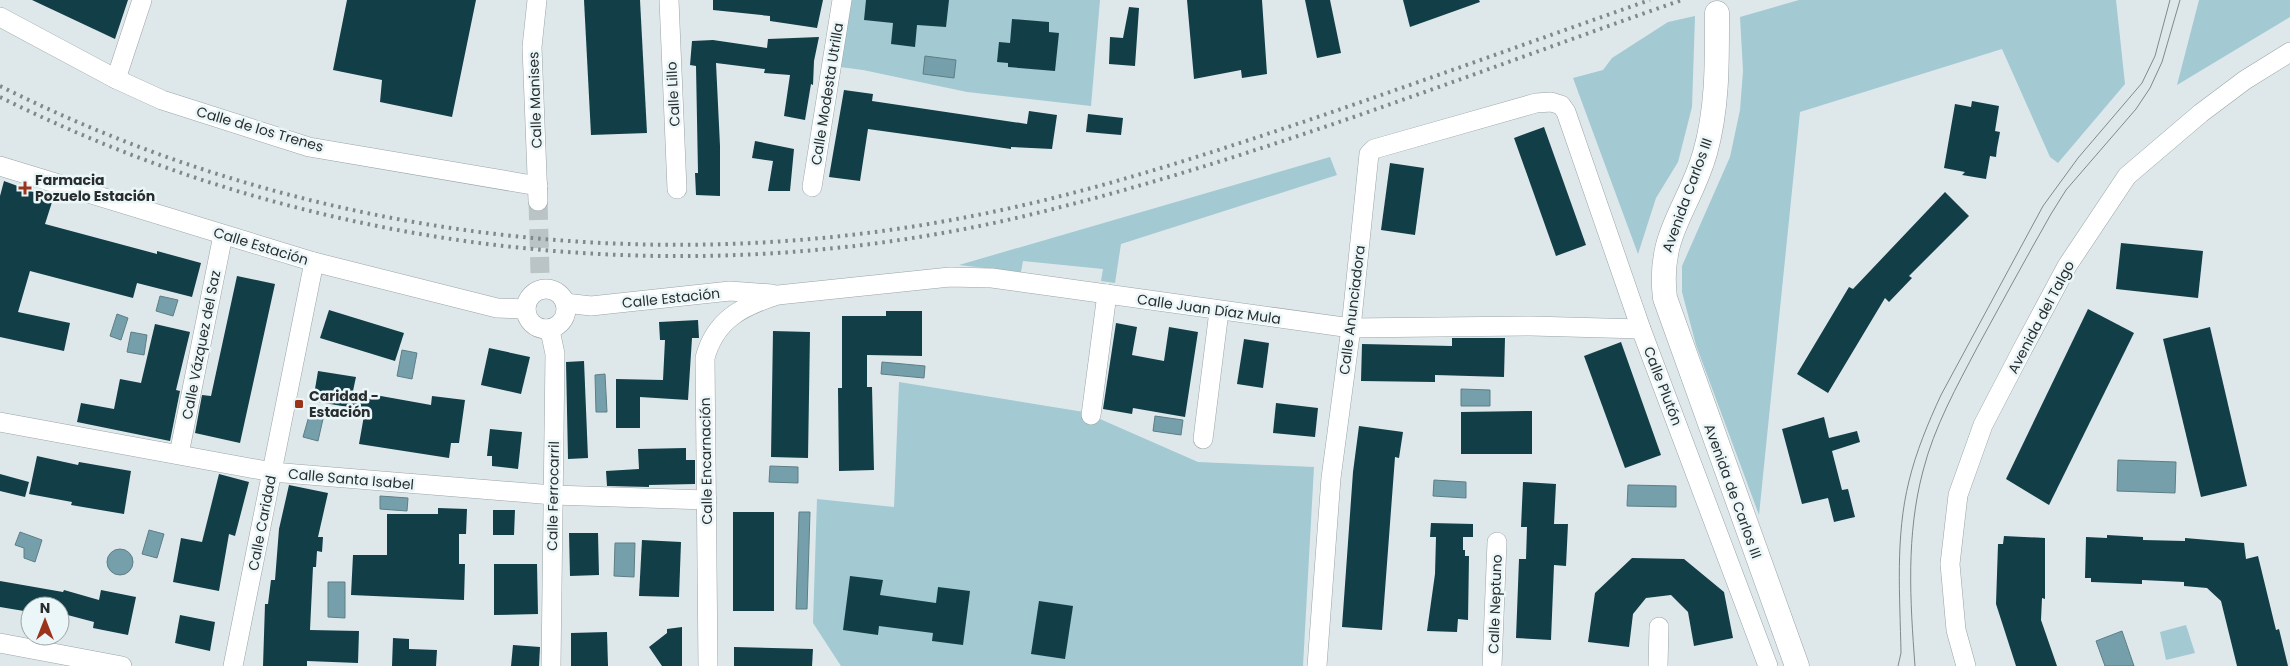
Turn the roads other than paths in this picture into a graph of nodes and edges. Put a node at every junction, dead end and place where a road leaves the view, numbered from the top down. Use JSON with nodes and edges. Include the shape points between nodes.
{"nodes":[{"id":1,"x":142,"y":0,"type":"edge"},
{"id":2,"x":537,"y":0,"type":"edge"},
{"id":3,"x":669,"y":0,"type":"edge"},
{"id":4,"x":842,"y":0,"type":"edge"},
{"id":5,"x":1717,"y":13,"type":"dead end"},
{"id":6,"x":0,"y":17,"type":"edge"},
{"id":7,"x":2290,"y":52,"type":"edge"},
{"id":8,"x":116,"y":79,"type":"junction"},
{"id":9,"x":1560,"y":105,"type":"joint"},
{"id":10,"x":1,"y":170,"type":"edge"},
{"id":11,"x":812,"y":188,"type":"dead end"},
{"id":12,"x":677,"y":189,"type":"dead end"},
{"id":13,"x":538,"y":194,"type":"joint"},
{"id":14,"x":224,"y":235,"type":"junction"},
{"id":15,"x":314,"y":262,"type":"junction"},
{"id":16,"x":1107,"y":294,"type":"junction"},
{"id":17,"x":778,"y":295,"type":"junction"},
{"id":18,"x":565,"y":303,"type":"junction"},
{"id":19,"x":526,"y":309,"type":"junction"},
{"id":20,"x":1219,"y":311,"type":"junction"},
{"id":21,"x":1670,"y":316,"type":"joint"},
{"id":22,"x":1351,"y":328,"type":"junction"},
{"id":23,"x":546,"y":329,"type":"junction"},
{"id":24,"x":1641,"y":329,"type":"junction"},
{"id":25,"x":1091,"y":415,"type":"dead end"},
{"id":26,"x":0,"y":422,"type":"edge"},
{"id":27,"x":1203,"y":439,"type":"dead end"},
{"id":28,"x":179,"y":454,"type":"junction"},
{"id":29,"x":272,"y":472,"type":"junction"},
{"id":30,"x":553,"y":495,"type":"junction"},
{"id":31,"x":707,"y":500,"type":"junction"},
{"id":32,"x":1497,"y":542,"type":"dead end"},
{"id":33,"x":1659,"y":627,"type":"dead end"},
{"id":34,"x":0,"y":643,"type":"edge"},
{"id":35,"x":122,"y":666,"type":"edge"},
{"id":36,"x":233,"y":666,"type":"edge"},
{"id":37,"x":551,"y":666,"type":"edge"},
{"id":38,"x":708,"y":666,"type":"edge"},
{"id":39,"x":1317,"y":666,"type":"edge"},
{"id":40,"x":1492,"y":666,"type":"edge"},
{"id":41,"x":1658,"y":666,"type":"edge"},
{"id":42,"x":1768,"y":666,"type":"edge"},
{"id":43,"x":1797,"y":666,"type":"edge"},
{"id":44,"x":1966,"y":666,"type":"edge"}],
"edges":[{"from":1,"to":8,"type":"street"},
{"from":2,"to":13,"type":"street","name":"Calle Manises","via":[[532,47]]},
{"from":3,"to":12,"type":"street","name":"Calle Lillo"},
{"from":4,"to":11,"type":"street","name":"Calle Modesta Utrilla"},
{"from":5,"to":21,"type":"street","name":"Avenida Carlos III","via":[[1716,88],[1708,139],[1697,176],[1665,252],[1663,284]]},
{"from":6,"to":8,"type":"street","name":"Calle de los Trenes"},
{"from":7,"to":44,"type":"street","name":"Avenida del Talgo","via":[[2216,102],[2127,176],[2067,266],[2021,352],[1983,425],[1958,495],[1950,564],[1956,630]]},
{"from":8,"to":13,"type":"street","name":"Calle de los Trenes","via":[[162,100],[309,147]]},
{"from":9,"to":22,"type":"street","name":"Calle Anunciadora","via":[[1536,103],[1374,149],[1369,154]]},
{"from":9,"to":24,"type":"street","name":"Calle Plutón","via":[[1576,139]]},
{"from":10,"to":14,"type":"street","name":"Calle Estación"},
{"from":14,"to":15,"type":"street","name":"Calle Estación"},
{"from":14,"to":28,"type":"street","name":"Calle Vázquez del Saz"},
{"from":15,"to":19,"type":"street","name":"Calle Estación","via":[[497,308]]},
{"from":15,"to":29,"type":"street","name":"Calle Caridad"},
{"from":16,"to":17,"type":"street","name":"Calle Juan Díaz Mula","via":[[992,278],[950,277]]},
{"from":16,"to":20,"type":"street","name":"Calle Juan Díaz Mula"},
{"from":16,"to":25,"type":"street"},
{"from":17,"to":18,"type":"street","name":"Calle Estación","via":[[730,292],[591,306]]},
{"from":17,"to":31,"type":"street","name":"Calle Encarnación","via":[[755,302],[727,320],[709,344],[705,358]]},
{"from":18,"to":19,"type":"street","name":"Calle Estación","via":[[541,281],[530,296]]},
{"from":18,"to":23,"type":"street","via":[[562,321],[558,326]]},
{"from":19,"to":23,"type":"street","via":[[534,325]]},
{"from":20,"to":22,"type":"street","name":"Calle Juan Díaz Mula"},
{"from":20,"to":27,"type":"street"},
{"from":21,"to":43,"type":"street","name":"Avenida de Carlos III"},
{"from":22,"to":24,"type":"street","name":"Calle Juan Díaz Mula","via":[[1531,326]]},
{"from":22,"to":39,"type":"street","name":"Calle Anunciadora","via":[[1331,478]]},
{"from":23,"to":30,"type":"street","name":"Calle Ferrocarril","via":[[556,354]]},
{"from":24,"to":42,"type":"street","name":"Calle Plutón"},
{"from":26,"to":28,"type":"street","name":"Calle Santa Isabel"},
{"from":28,"to":29,"type":"street","name":"Calle Santa Isabel"},
{"from":29,"to":30,"type":"street","name":"Calle Santa Isabel"},
{"from":29,"to":36,"type":"street","name":"Calle Caridad"},
{"from":30,"to":31,"type":"street","name":"Calle Santa Isabel"},
{"from":30,"to":37,"type":"street","name":"Calle Ferrocarril"},
{"from":31,"to":38,"type":"street","name":"Calle Encarnación"},
{"from":32,"to":40,"type":"street","name":"Calle Neptuno"},
{"from":33,"to":41,"type":"street"},
{"from":34,"to":35,"type":"street"}]}
